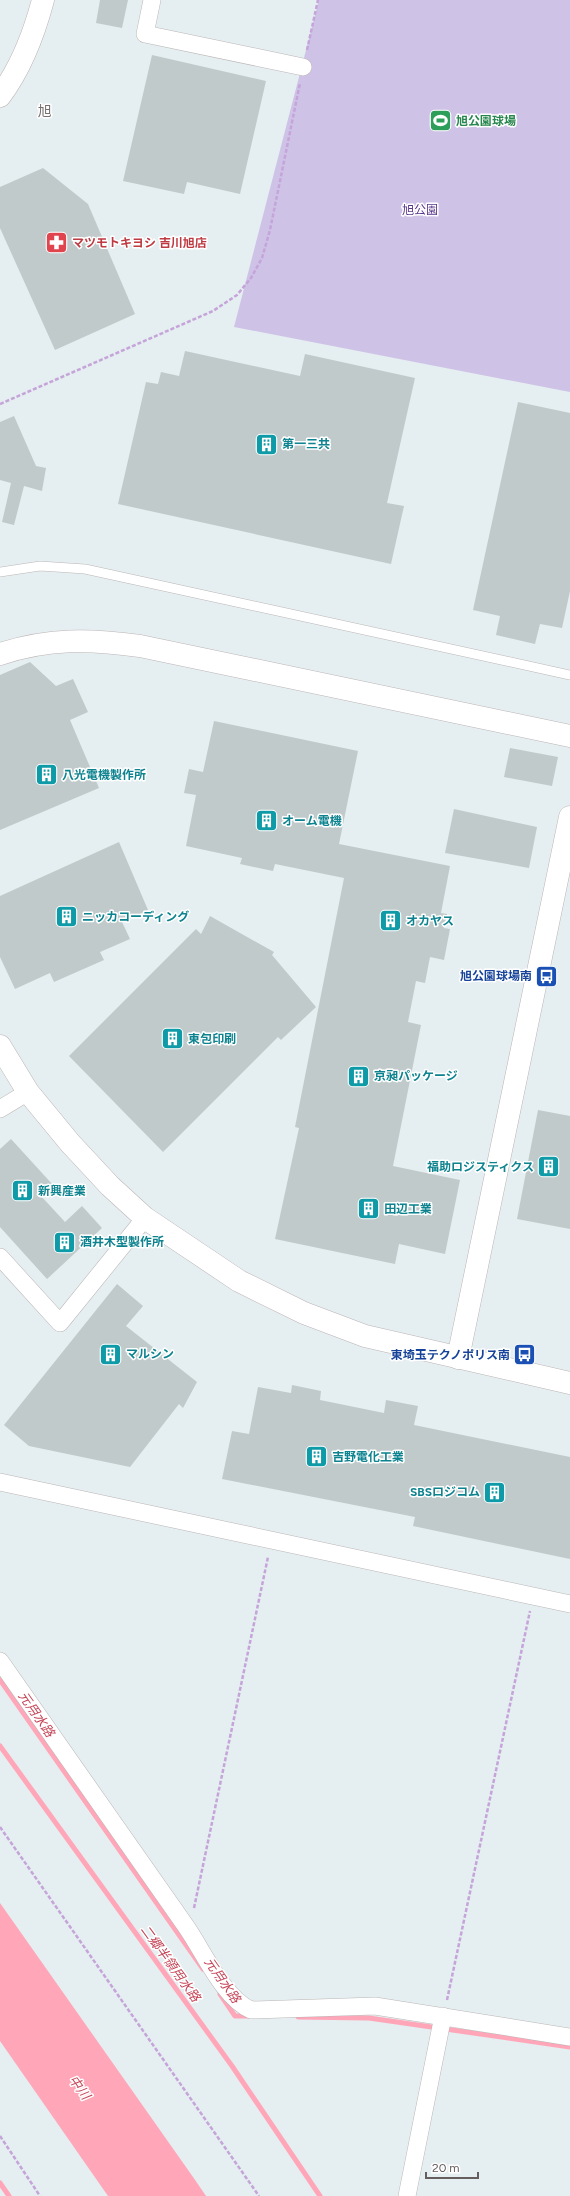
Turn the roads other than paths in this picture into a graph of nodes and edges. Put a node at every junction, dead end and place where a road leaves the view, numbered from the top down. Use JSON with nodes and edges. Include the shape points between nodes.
{"nodes":[{"id":1,"x":43,"y":0,"type":"edge"},
{"id":2,"x":152,"y":0,"type":"edge"},
{"id":3,"x":304,"y":67,"type":"road end"},
{"id":4,"x":0,"y":96,"type":"edge"},
{"id":5,"x":0,"y":572,"type":"edge"},
{"id":6,"x":0,"y":654,"type":"edge"},
{"id":7,"x":570,"y":675,"type":"edge"},
{"id":8,"x":570,"y":736,"type":"edge"},
{"id":9,"x":570,"y":817,"type":"edge"},
{"id":10,"x":0,"y":1046,"type":"edge"},
{"id":11,"x":28,"y":1092,"type":"junction"},
{"id":12,"x":0,"y":1109,"type":"edge"},
{"id":13,"x":145,"y":1218,"type":"junction"},
{"id":14,"x":0,"y":1257,"type":"edge"},
{"id":15,"x":458,"y":1358,"type":"junction"},
{"id":16,"x":570,"y":1383,"type":"edge"},
{"id":17,"x":0,"y":1482,"type":"edge"},
{"id":18,"x":570,"y":1604,"type":"edge"},
{"id":19,"x":0,"y":1661,"type":"edge"},
{"id":20,"x":443,"y":2016,"type":"junction"},
{"id":21,"x":570,"y":2037,"type":"edge"},
{"id":22,"x":407,"y":2196,"type":"edge"}],
"edges":[{"from":1,"to":4,"type":"street","via":[[27,49],[10,83]]},
{"from":2,"to":3,"type":"street","via":[[145,34]]},
{"from":5,"to":7,"type":"lane","via":[[40,566],[85,569]]},
{"from":6,"to":8,"type":"street","via":[[21,647],[63,640],[102,641],[140,646]]},
{"from":9,"to":15,"type":"street"},
{"from":10,"to":11,"type":"street"},
{"from":11,"to":12,"type":"street"},
{"from":11,"to":13,"type":"street","via":[[70,1143],[110,1186]]},
{"from":13,"to":14,"type":"street","via":[[60,1323]]},
{"from":13,"to":15,"type":"street","via":[[239,1280],[304,1313],[364,1336]]},
{"from":15,"to":16,"type":"street"},
{"from":17,"to":18,"type":"street"},
{"from":19,"to":20,"type":"street","via":[[189,1930],[233,1998],[242,2007],[251,2010],[375,2006]]},
{"from":20,"to":21,"type":"street"},
{"from":20,"to":22,"type":"street"}]}
